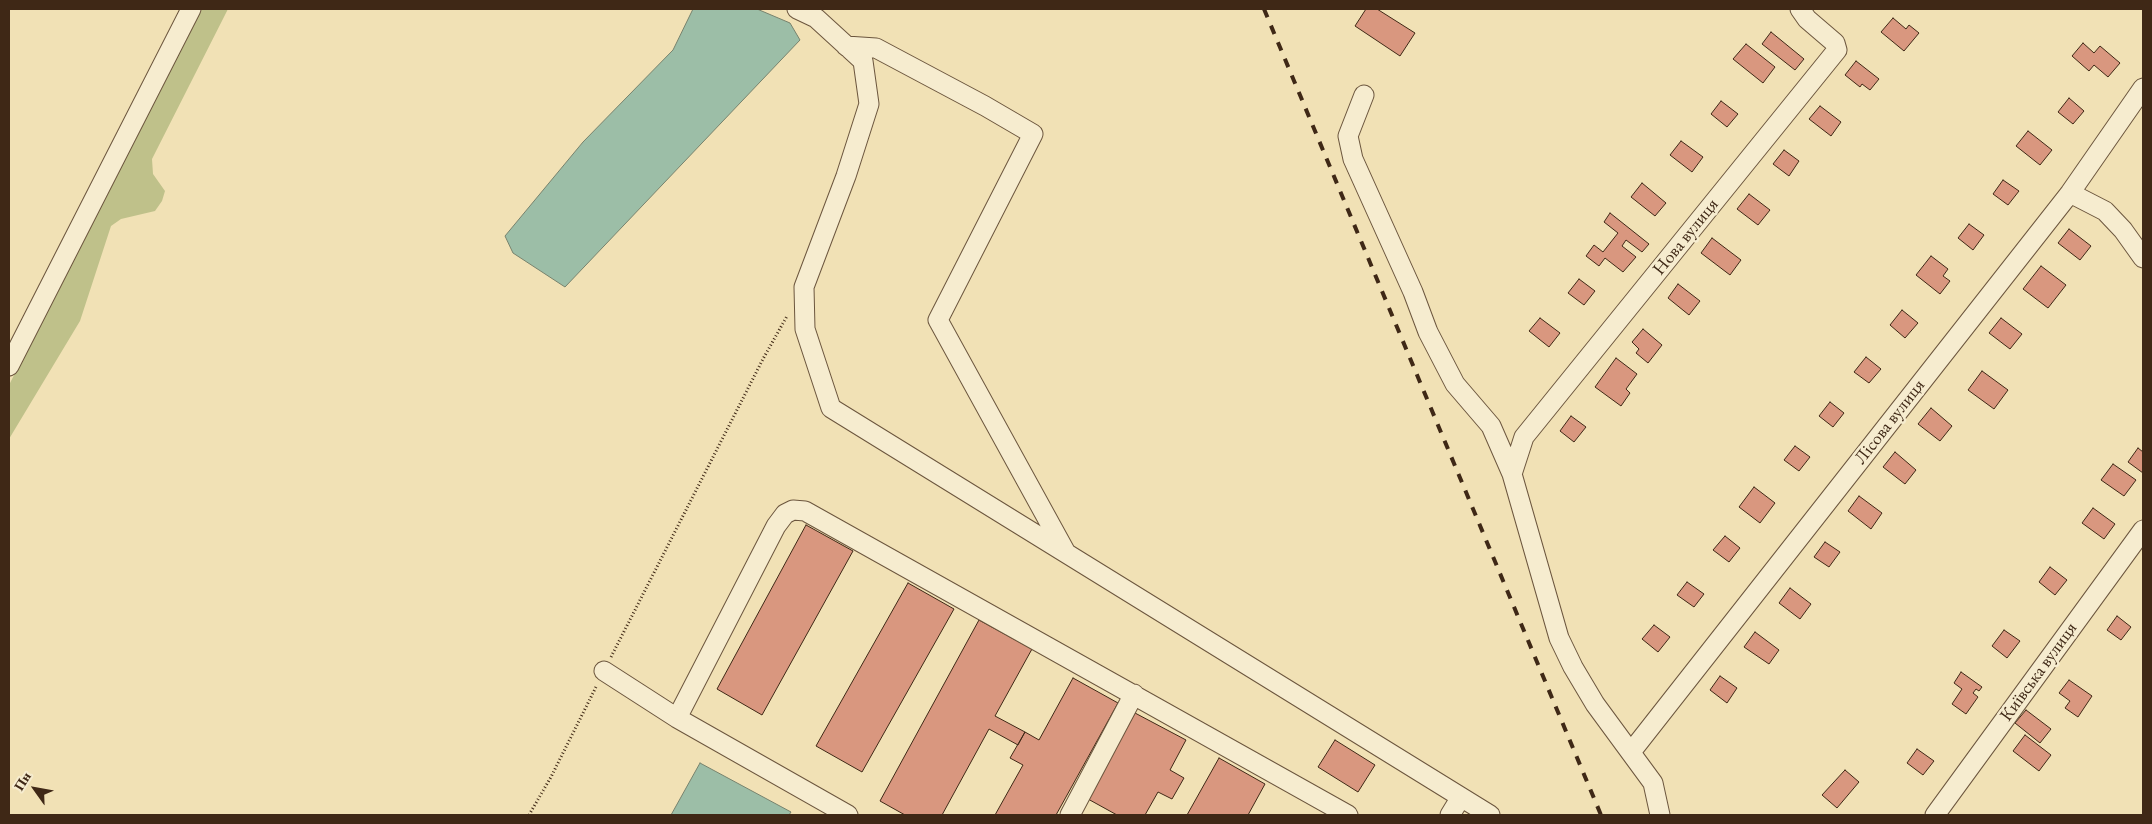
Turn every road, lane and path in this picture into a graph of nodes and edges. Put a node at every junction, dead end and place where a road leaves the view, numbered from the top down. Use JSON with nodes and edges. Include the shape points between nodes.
{"nodes":[{"id":1,"x":192,"y":9,"type":"edge"},
{"id":2,"x":797,"y":9,"type":"edge"},
{"id":3,"x":1800,"y":9,"type":"edge"},
{"id":4,"x":846,"y":46,"type":"junction"},
{"id":5,"x":2143,"y":88,"type":"edge"},
{"id":6,"x":1364,"y":95,"type":"dead end"},
{"id":7,"x":2070,"y":193,"type":"junction"},
{"id":8,"x":2143,"y":258,"type":"edge"},
{"id":9,"x":790,"y":311,"type":"dead end"},
{"id":10,"x":9,"y":366,"type":"edge"},
{"id":11,"x":1492,"y":426,"type":"junction"},
{"id":12,"x":1524,"y":437,"type":"junction"},
{"id":13,"x":1512,"y":474,"type":"junction"},
{"id":14,"x":2143,"y":530,"type":"edge"},
{"id":15,"x":1065,"y":552,"type":"junction"},
{"id":16,"x":604,"y":671,"type":"junction"},
{"id":17,"x":1134,"y":694,"type":"junction"},
{"id":18,"x":677,"y":718,"type":"junction"},
{"id":19,"x":1631,"y":752,"type":"junction"},
{"id":20,"x":1461,"y":797,"type":"junction"},
{"id":21,"x":529,"y":815,"type":"edge"},
{"id":22,"x":848,"y":815,"type":"edge"},
{"id":23,"x":1070,"y":815,"type":"edge"},
{"id":24,"x":1348,"y":815,"type":"edge"},
{"id":25,"x":1450,"y":815,"type":"edge"},
{"id":26,"x":1490,"y":815,"type":"edge"},
{"id":27,"x":1660,"y":815,"type":"edge"},
{"id":28,"x":1935,"y":815,"type":"edge"}],
"edges":[{"from":1,"to":10,"type":"street"},
{"from":2,"to":4,"type":"street","via":[[816,18]]},
{"from":3,"to":12,"type":"street","name":"Нова вулиця","via":[[1835,42],[1837,50]]},
{"from":4,"to":15,"type":"street","via":[[863,61],[869,104],[804,287],[805,329],[831,408]]},
{"from":4,"to":15,"type":"street","via":[[876,48],[1033,134],[938,320]]},
{"from":5,"to":7,"type":"street","name":"Лісова вулиця"},
{"from":6,"to":11,"type":"street","via":[[1348,136],[1353,159],[1450,375]]},
{"from":7,"to":8,"type":"street","via":[[2105,212]]},
{"from":7,"to":19,"type":"street","name":"Лісова вулиця"},
{"from":9,"to":16,"type":"path"},
{"from":11,"to":12,"type":"street"},
{"from":11,"to":13,"type":"street"},
{"from":12,"to":13,"type":"street","name":"Нова вулиця"},
{"from":13,"to":19,"type":"street","via":[[1559,638],[1595,704]]},
{"from":14,"to":28,"type":"street","name":"Київська вулиця"},
{"from":15,"to":20,"type":"street"},
{"from":16,"to":18,"type":"street"},
{"from":16,"to":21,"type":"path"},
{"from":17,"to":18,"type":"street","via":[[805,510],[793,510],[784,514],[776,526]]},
{"from":17,"to":23,"type":"street"},
{"from":17,"to":24,"type":"street"},
{"from":18,"to":22,"type":"street"},
{"from":19,"to":27,"type":"street","via":[[1652,783]]},
{"from":20,"to":25,"type":"street"},
{"from":20,"to":26,"type":"street"}]}
